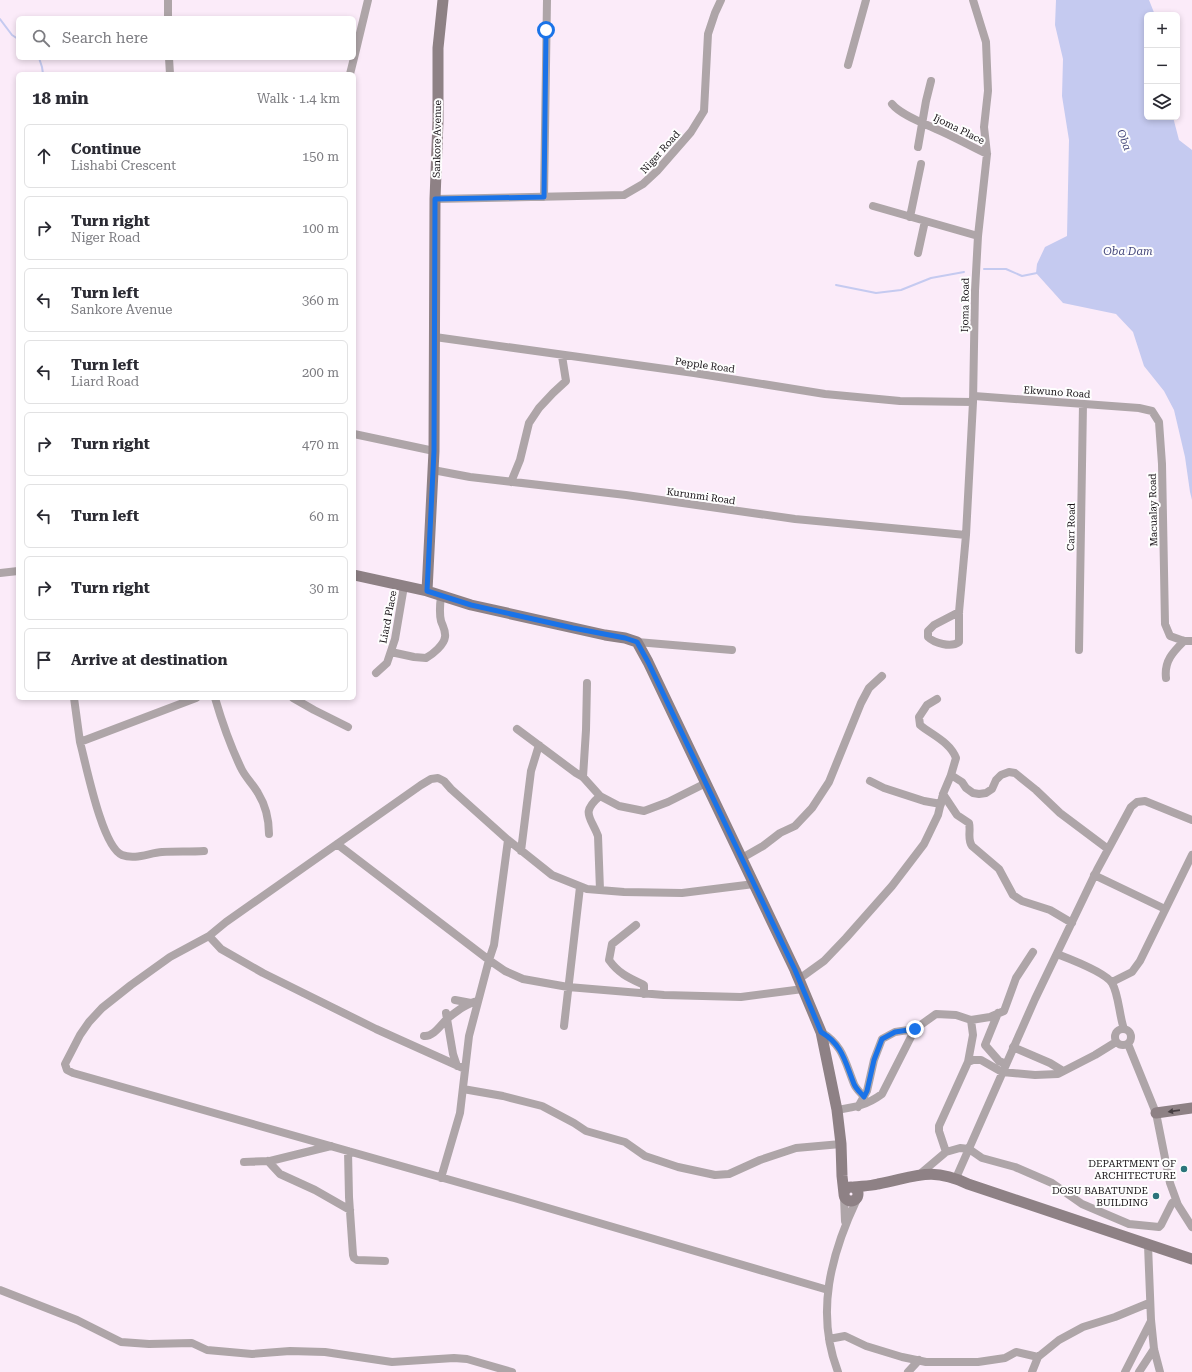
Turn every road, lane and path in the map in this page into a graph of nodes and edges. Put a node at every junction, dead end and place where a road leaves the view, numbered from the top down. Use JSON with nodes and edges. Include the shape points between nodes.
{"nodes":[{"id":1,"x":168,"y":0,"type":"edge"},
{"id":2,"x":368,"y":0,"type":"edge"},
{"id":3,"x":443,"y":0,"type":"edge"},
{"id":4,"x":547,"y":0,"type":"edge"},
{"id":5,"x":721,"y":0,"type":"edge"},
{"id":6,"x":866,"y":0,"type":"edge"},
{"id":7,"x":973,"y":0,"type":"edge"},
{"id":8,"x":168,"y":16,"type":"edge"},
{"id":9,"x":356,"y":50,"type":"edge"},
{"id":10,"x":169,"y":60,"type":"edge"},
{"id":11,"x":354,"y":60,"type":"edge"},
{"id":12,"x":848,"y":65,"type":"dead end"},
{"id":13,"x":170,"y":72,"type":"edge"},
{"id":14,"x":350,"y":72,"type":"edge"},
{"id":15,"x":931,"y":81,"type":"dead end"},
{"id":16,"x":892,"y":104,"type":"dead end"},
{"id":17,"x":922,"y":123,"type":"junction"},
{"id":18,"x":918,"y":147,"type":"dead end"},
{"id":19,"x":987,"y":154,"type":"junction"},
{"id":20,"x":921,"y":164,"type":"dead end"},
{"id":21,"x":544,"y":197,"type":"junction"},
{"id":22,"x":435,"y":199,"type":"junction"},
{"id":23,"x":873,"y":206,"type":"dead end"},
{"id":24,"x":910,"y":217,"type":"junction"},
{"id":25,"x":925,"y":221,"type":"junction"},
{"id":26,"x":978,"y":236,"type":"junction"},
{"id":27,"x":918,"y":253,"type":"dead end"},
{"id":28,"x":434,"y":337,"type":"junction"},
{"id":29,"x":562,"y":356,"type":"junction"},
{"id":30,"x":974,"y":399,"type":"junction"},
{"id":31,"x":1083,"y":404,"type":"junction"},
{"id":32,"x":1139,"y":408,"type":"joint"},
{"id":33,"x":356,"y":434,"type":"edge"},
{"id":34,"x":434,"y":451,"type":"junction"},
{"id":35,"x":433,"y":470,"type":"junction"},
{"id":36,"x":511,"y":482,"type":"junction"},
{"id":37,"x":966,"y":535,"type":"junction"},
{"id":38,"x":16,"y":571,"type":"edge"},
{"id":39,"x":0,"y":573,"type":"edge"},
{"id":40,"x":356,"y":575,"type":"edge"},
{"id":41,"x":404,"y":586,"type":"junction"},
{"id":42,"x":427,"y":591,"type":"junction"},
{"id":43,"x":441,"y":596,"type":"junction"},
{"id":44,"x":959,"y":612,"type":"junction"},
{"id":45,"x":1188,"y":641,"type":"edge"},
{"id":46,"x":637,"y":642,"type":"junction"},
{"id":47,"x":732,"y":650,"type":"dead end"},
{"id":48,"x":1079,"y":650,"type":"dead end"},
{"id":49,"x":391,"y":652,"type":"junction"},
{"id":50,"x":376,"y":673,"type":"dead end"},
{"id":51,"x":882,"y":676,"type":"dead end"},
{"id":52,"x":1166,"y":678,"type":"dead end"},
{"id":53,"x":587,"y":683,"type":"dead end"},
{"id":54,"x":937,"y":699,"type":"dead end"},
{"id":55,"x":74,"y":700,"type":"edge"},
{"id":56,"x":191,"y":700,"type":"edge"},
{"id":57,"x":216,"y":700,"type":"edge"},
{"id":58,"x":296,"y":700,"type":"edge"},
{"id":59,"x":348,"y":727,"type":"dead end"},
{"id":60,"x":517,"y":729,"type":"dead end"},
{"id":61,"x":80,"y":742,"type":"junction"},
{"id":62,"x":538,"y":745,"type":"junction"},
{"id":63,"x":951,"y":776,"type":"junction"},
{"id":64,"x":583,"y":777,"type":"junction"},
{"id":65,"x":870,"y":781,"type":"dead end"},
{"id":66,"x":706,"y":783,"type":"junction"},
{"id":67,"x":943,"y":794,"type":"junction"},
{"id":68,"x":600,"y":796,"type":"junction"},
{"id":69,"x":941,"y":804,"type":"junction"},
{"id":70,"x":1192,"y":820,"type":"edge"},
{"id":71,"x":269,"y":834,"type":"dead end"},
{"id":72,"x":508,"y":840,"type":"junction"},
{"id":73,"x":337,"y":844,"type":"junction"},
{"id":74,"x":1108,"y":849,"type":"junction"},
{"id":75,"x":522,"y":851,"type":"junction"},
{"id":76,"x":204,"y":852,"type":"dead end"},
{"id":77,"x":1192,"y":855,"type":"edge"},
{"id":78,"x":742,"y":858,"type":"junction"},
{"id":79,"x":1094,"y":875,"type":"junction"},
{"id":80,"x":754,"y":884,"type":"junction"},
{"id":81,"x":580,"y":887,"type":"junction"},
{"id":82,"x":600,"y":890,"type":"junction"},
{"id":83,"x":1165,"y":908,"type":"junction"},
{"id":84,"x":1072,"y":923,"type":"junction"},
{"id":85,"x":636,"y":925,"type":"dead end"},
{"id":86,"x":209,"y":936,"type":"junction"},
{"id":87,"x":1033,"y":952,"type":"dead end"},
{"id":88,"x":1057,"y":954,"type":"junction"},
{"id":89,"x":489,"y":960,"type":"junction"},
{"id":90,"x":1112,"y":982,"type":"junction"},
{"id":91,"x":801,"y":984,"type":"junction"},
{"id":92,"x":568,"y":987,"type":"junction"},
{"id":93,"x":644,"y":994,"type":"junction"},
{"id":94,"x":455,"y":1000,"type":"dead end"},
{"id":95,"x":475,"y":1002,"type":"junction"},
{"id":96,"x":998,"y":1014,"type":"junction"},
{"id":97,"x":446,"y":1016,"type":"junction"},
{"id":98,"x":971,"y":1020,"type":"junction"},
{"id":99,"x":564,"y":1026,"type":"dead end"},
{"id":100,"x":915,"y":1029,"type":"junction"},
{"id":101,"x":1124,"y":1029,"type":"junction"},
{"id":102,"x":821,"y":1032,"type":"junction"},
{"id":103,"x":424,"y":1036,"type":"dead end"},
{"id":104,"x":1116,"y":1042,"type":"junction"},
{"id":105,"x":1128,"y":1044,"type":"junction"},
{"id":106,"x":1014,"y":1047,"type":"junction"},
{"id":107,"x":968,"y":1062,"type":"junction"},
{"id":108,"x":1006,"y":1064,"type":"junction"},
{"id":109,"x":461,"y":1067,"type":"junction"},
{"id":110,"x":1063,"y":1071,"type":"junction"},
{"id":111,"x":1002,"y":1072,"type":"junction"},
{"id":112,"x":463,"y":1089,"type":"junction"},
{"id":113,"x":864,"y":1097,"type":"junction"},
{"id":114,"x":858,"y":1107,"type":"junction"},
{"id":115,"x":1192,"y":1108,"type":"edge"},
{"id":116,"x":837,"y":1110,"type":"junction"},
{"id":117,"x":1156,"y":1113,"type":"junction"},
{"id":118,"x":841,"y":1144,"type":"junction"},
{"id":119,"x":332,"y":1146,"type":"junction"},
{"id":120,"x":969,"y":1149,"type":"junction"},
{"id":121,"x":348,"y":1151,"type":"junction"},
{"id":122,"x":946,"y":1152,"type":"junction"},
{"id":123,"x":268,"y":1161,"type":"junction"},
{"id":124,"x":244,"y":1162,"type":"dead end"},
{"id":125,"x":920,"y":1174,"type":"junction"},
{"id":126,"x":441,"y":1178,"type":"junction"},
{"id":127,"x":956,"y":1178,"type":"junction"},
{"id":128,"x":851,"y":1193,"type":"junction"},
{"id":129,"x":1176,"y":1200,"type":"junction"},
{"id":130,"x":350,"y":1210,"type":"junction"},
{"id":131,"x":845,"y":1224,"type":"junction"},
{"id":132,"x":1192,"y":1227,"type":"edge"},
{"id":133,"x":1148,"y":1245,"type":"junction"},
{"id":134,"x":1192,"y":1259,"type":"edge"},
{"id":135,"x":384,"y":1261,"type":"dead end"},
{"id":136,"x":0,"y":1290,"type":"edge"},
{"id":137,"x":828,"y":1290,"type":"junction"},
{"id":138,"x":1149,"y":1303,"type":"junction"},
{"id":139,"x":1151,"y":1320,"type":"junction"},
{"id":140,"x":829,"y":1339,"type":"junction"},
{"id":141,"x":1154,"y":1349,"type":"junction"},
{"id":142,"x":1038,"y":1357,"type":"junction"},
{"id":143,"x":919,"y":1360,"type":"junction"},
{"id":144,"x":490,"y":1369,"type":"edge"},
{"id":145,"x":512,"y":1372,"type":"edge"},
{"id":146,"x":838,"y":1372,"type":"edge"},
{"id":147,"x":908,"y":1372,"type":"edge"},
{"id":148,"x":1032,"y":1372,"type":"edge"},
{"id":149,"x":1126,"y":1372,"type":"edge"},
{"id":150,"x":1140,"y":1372,"type":"edge"},
{"id":151,"x":1160,"y":1372,"type":"edge"}],
"edges":[{"from":1,"to":8,"type":"street"},
{"from":2,"to":9,"type":"street"},
{"from":3,"to":22,"type":"street","name":"Sankore Avenue","via":[[438,48]]},
{"from":4,"to":21,"type":"street"},
{"from":5,"to":21,"type":"street","name":"Niger Road","via":[[708,34],[704,111],[691,132],[657,171],[643,184],[624,195]]},
{"from":6,"to":12,"type":"street"},
{"from":7,"to":19,"type":"street","name":"Ijoma Road","via":[[986,42],[988,91],[984,127]]},
{"from":10,"to":13,"type":"street"},
{"from":11,"to":14,"type":"street"},
{"from":15,"to":17,"type":"street","name":"Ijoma Place"},
{"from":16,"to":17,"type":"street","name":"Ijoma Place"},
{"from":17,"to":18,"type":"street","name":"Ijoma Place"},
{"from":17,"to":19,"type":"street","name":"Ijoma Place"},
{"from":19,"to":26,"type":"street","name":"Ijoma Road"},
{"from":20,"to":24,"type":"street"},
{"from":21,"to":22,"type":"street","name":"Niger Road"},
{"from":22,"to":28,"type":"street","name":"Sankore Avenue"},
{"from":23,"to":24,"type":"street"},
{"from":24,"to":25,"type":"street"},
{"from":25,"to":26,"type":"street"},
{"from":25,"to":27,"type":"street"},
{"from":26,"to":30,"type":"street","name":"Ijoma Road"},
{"from":28,"to":29,"type":"street","name":"Pepple Road"},
{"from":28,"to":34,"type":"street","name":"Sankore Avenue"},
{"from":29,"to":30,"type":"street","name":"Pepple Road","via":[[694,373],[825,394],[900,400]]},
{"from":29,"to":36,"type":"street","via":[[566,381],[529,423],[520,460]]},
{"from":30,"to":31,"type":"street","name":"Ekwuno Road"},
{"from":30,"to":37,"type":"street","name":"Ijoma Road"},
{"from":31,"to":32,"type":"street","name":"Ekwuno Road"},
{"from":31,"to":48,"type":"street","name":"Carr Road"},
{"from":32,"to":45,"type":"street","name":"Macualay Road","via":[[1152,411],[1159,422],[1165,624],[1170,636]]},
{"from":33,"to":34,"type":"street"},
{"from":34,"to":35,"type":"street","name":"Sankore Avenue"},
{"from":35,"to":36,"type":"street","name":"Kurunmi Road"},
{"from":35,"to":42,"type":"street","name":"Sankore Avenue"},
{"from":36,"to":37,"type":"street","name":"Kurunmi Road","via":[[795,519]]},
{"from":37,"to":44,"type":"street","name":"Ijoma Road"},
{"from":38,"to":39,"type":"street"},
{"from":40,"to":41,"type":"street"},
{"from":41,"to":42,"type":"street"},
{"from":41,"to":49,"type":"street","name":"Liard Place"},
{"from":42,"to":43,"type":"street"},
{"from":43,"to":46,"type":"street"},
{"from":43,"to":49,"type":"street","name":"Liard Place","via":[[440,614],[445,638],[438,649],[426,658]]},
{"from":44,"to":44,"type":"street","name":"Ijoma Road","via":[[959,642],[956,645],[931,640],[928,637],[928,631],[934,625]]},
{"from":45,"to":52,"type":"street","via":[[1172,652],[1167,662]]},
{"from":46,"to":47,"type":"street"},
{"from":46,"to":66,"type":"street"},
{"from":49,"to":50,"type":"street","name":"Liard Place","via":[[387,663]]},
{"from":51,"to":78,"type":"street","via":[[869,688],[861,703],[829,782],[812,808],[795,826]]},
{"from":53,"to":64,"type":"street"},
{"from":54,"to":63,"type":"street","via":[[927,705],[918,717],[920,725],[951,749],[956,758]]},
{"from":55,"to":61,"type":"street"},
{"from":56,"to":61,"type":"street"},
{"from":57,"to":71,"type":"street","via":[[221,720],[242,769],[266,809]]},
{"from":58,"to":59,"type":"street"},
{"from":60,"to":62,"type":"street"},
{"from":61,"to":76,"type":"street","via":[[103,826],[112,845],[122,855],[138,857],[161,852]]},
{"from":62,"to":64,"type":"street"},
{"from":62,"to":75,"type":"street","via":[[531,771]]},
{"from":63,"to":67,"type":"street"},
{"from":63,"to":74,"type":"street","via":[[973,793],[979,794],[992,789],[1001,776],[1009,772],[1015,773],[1060,813]]},
{"from":64,"to":68,"type":"street"},
{"from":65,"to":69,"type":"street","via":[[924,801]]},
{"from":66,"to":68,"type":"street","via":[[644,811],[619,806]]},
{"from":66,"to":78,"type":"street"},
{"from":67,"to":69,"type":"street"},
{"from":67,"to":84,"type":"street","via":[[957,815],[969,823],[969,842],[999,869],[1014,895],[1022,901],[1050,910]]},
{"from":68,"to":82,"type":"street","via":[[592,802],[588,814],[598,836]]},
{"from":69,"to":91,"type":"street","via":[[924,844],[892,886]]},
{"from":70,"to":74,"type":"street","via":[[1145,801],[1137,802],[1131,807]]},
{"from":72,"to":73,"type":"street","via":[[438,778],[421,785]]},
{"from":72,"to":75,"type":"street"},
{"from":72,"to":89,"type":"street","via":[[494,945]]},
{"from":73,"to":86,"type":"street"},
{"from":73,"to":89,"type":"street"},
{"from":74,"to":79,"type":"street"},
{"from":75,"to":81,"type":"street","via":[[552,875]]},
{"from":77,"to":83,"type":"street"},
{"from":78,"to":80,"type":"street"},
{"from":79,"to":83,"type":"street"},
{"from":79,"to":84,"type":"street"},
{"from":80,"to":82,"type":"street","via":[[682,893]]},
{"from":80,"to":91,"type":"street"},
{"from":81,"to":82,"type":"street"},
{"from":81,"to":92,"type":"street"},
{"from":83,"to":90,"type":"street","via":[[1140,961],[1132,972]]},
{"from":84,"to":88,"type":"street"},
{"from":85,"to":93,"type":"street","via":[[612,944],[609,960],[616,970],[644,984]]},
{"from":86,"to":109,"type":"street","via":[[221,949],[262,973]]},
{"from":86,"to":119,"type":"street","via":[[170,957],[102,1008],[80,1035],[65,1064],[67,1070]]},
{"from":87,"to":96,"type":"street","via":[[1016,978],[1004,1011]]},
{"from":88,"to":90,"type":"street","via":[[1083,964]]},
{"from":88,"to":106,"type":"street"},
{"from":89,"to":92,"type":"street","via":[[523,979]]},
{"from":89,"to":95,"type":"street"},
{"from":90,"to":101,"type":"street"},
{"from":91,"to":93,"type":"street","via":[[741,997]]},
{"from":91,"to":102,"type":"street"},
{"from":92,"to":93,"type":"street"},
{"from":92,"to":99,"type":"street"},
{"from":94,"to":95,"type":"street"},
{"from":95,"to":97,"type":"street"},
{"from":95,"to":109,"type":"street"},
{"from":96,"to":98,"type":"street"},
{"from":96,"to":108,"type":"street","via":[[984,1045],[999,1061]]},
{"from":97,"to":103,"type":"street","via":[[434,1032]]},
{"from":97,"to":109,"type":"street","via":[[453,1054]]},
{"from":98,"to":100,"type":"street","via":[[956,1015],[936,1014]]},
{"from":98,"to":107,"type":"street","via":[[973,1035]]},
{"from":100,"to":113,"type":"street","via":[[895,1032],[882,1039]]},
{"from":100,"to":114,"type":"street","via":[[882,1094]]},
{"from":101,"to":104,"type":"street","via":[[1116,1032]]},
{"from":101,"to":105,"type":"street","via":[[1131,1037]]},
{"from":102,"to":113,"type":"street","via":[[830,1037],[842,1052],[855,1086]]},
{"from":102,"to":116,"type":"street"},
{"from":104,"to":105,"type":"street","via":[[1122,1046]]},
{"from":104,"to":110,"type":"street"},
{"from":105,"to":117,"type":"street"},
{"from":106,"to":108,"type":"street"},
{"from":106,"to":110,"type":"street"},
{"from":107,"to":111,"type":"street","via":[[980,1060]]},
{"from":107,"to":122,"type":"street","via":[[939,1126]]},
{"from":108,"to":111,"type":"street"},
{"from":109,"to":112,"type":"street"},
{"from":110,"to":111,"type":"street","via":[[1058,1074],[1035,1075]]},
{"from":111,"to":120,"type":"street"},
{"from":112,"to":118,"type":"street","via":[[510,1097],[542,1106],[586,1131],[625,1142],[645,1156],[714,1175],[729,1174],[796,1148]]},
{"from":112,"to":126,"type":"street","via":[[460,1113]]},
{"from":113,"to":114,"type":"street"},
{"from":114,"to":116,"type":"street"},
{"from":115,"to":117,"type":"street","one_way":true},
{"from":116,"to":118,"type":"street"},
{"from":117,"to":129,"type":"street","via":[[1170,1184]]},
{"from":118,"to":128,"type":"street","via":[[842,1167]]},
{"from":119,"to":121,"type":"street"},
{"from":119,"to":123,"type":"street"},
{"from":120,"to":122,"type":"street","via":[[960,1148]]},
{"from":120,"to":127,"type":"street"},
{"from":120,"to":129,"type":"street","via":[[982,1158],[1015,1167],[1052,1183],[1082,1204],[1129,1224],[1161,1226],[1167,1211]]},
{"from":121,"to":126,"type":"street"},
{"from":121,"to":130,"type":"street"},
{"from":122,"to":125,"type":"street"},
{"from":123,"to":124,"type":"street"},
{"from":123,"to":130,"type":"street","via":[[280,1174]]},
{"from":125,"to":127,"type":"street"},
{"from":125,"to":128,"type":"street"},
{"from":126,"to":137,"type":"street"},
{"from":127,"to":133,"type":"street"},
{"from":128,"to":131,"type":"street"},
{"from":128,"to":131,"type":"street"},
{"from":129,"to":132,"type":"street"},
{"from":130,"to":135,"type":"street","via":[[354,1258]]},
{"from":131,"to":137,"type":"street"},
{"from":133,"to":134,"type":"street"},
{"from":133,"to":138,"type":"street"},
{"from":136,"to":144,"type":"street","via":[[77,1320],[120,1342],[192,1343],[207,1350],[252,1354],[325,1352],[392,1362],[454,1358],[467,1359]]},
{"from":137,"to":140,"type":"street"},
{"from":138,"to":139,"type":"street"},
{"from":138,"to":142,"type":"street","via":[[1115,1317],[1083,1326],[1059,1340]]},
{"from":139,"to":141,"type":"street"},
{"from":139,"to":149,"type":"street"},
{"from":140,"to":143,"type":"street","via":[[845,1336],[866,1346]]},
{"from":140,"to":146,"type":"street"},
{"from":141,"to":150,"type":"street"},
{"from":141,"to":151,"type":"street"},
{"from":142,"to":143,"type":"street","via":[[1016,1352],[1005,1358],[978,1362]]},
{"from":142,"to":148,"type":"street"},
{"from":143,"to":147,"type":"street"},
{"from":144,"to":145,"type":"street"}]}
